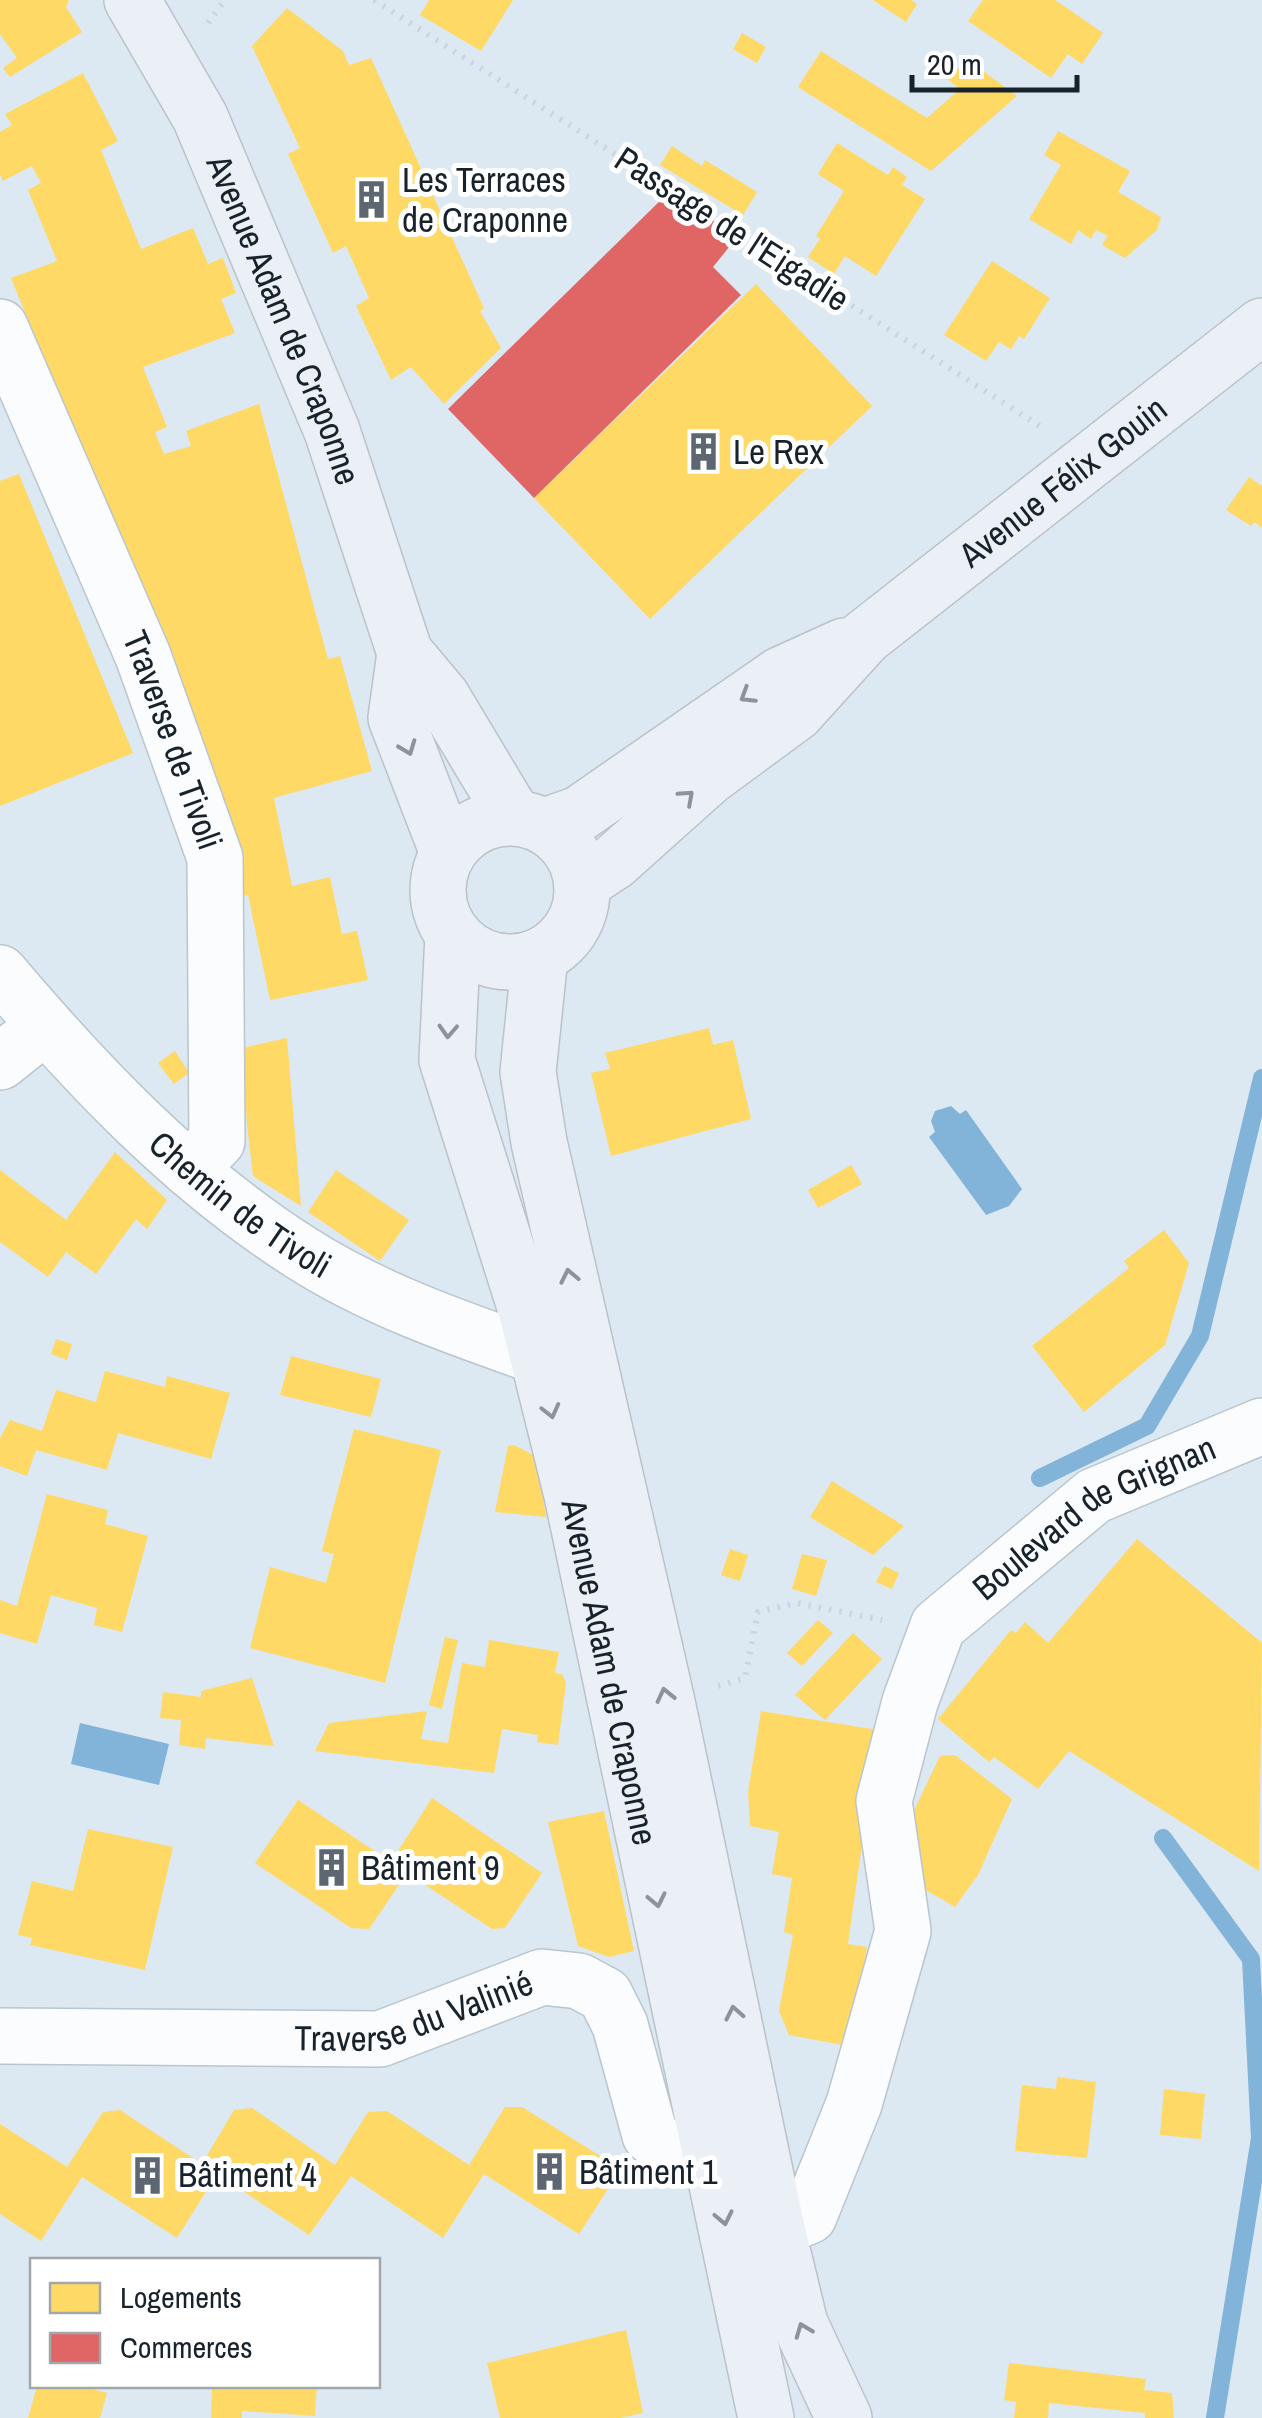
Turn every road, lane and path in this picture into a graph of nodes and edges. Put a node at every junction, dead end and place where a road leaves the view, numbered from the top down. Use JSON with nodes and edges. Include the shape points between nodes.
{"nodes":[{"id":1,"x":132,"y":0,"type":"edge"},
{"id":2,"x":374,"y":0,"type":"edge"},
{"id":3,"x":1262,"y":326,"type":"edge"},
{"id":4,"x":0,"y":327,"type":"edge"},
{"id":5,"x":1090,"y":458,"type":"junction"},
{"id":6,"x":865,"y":637,"type":"junction"},
{"id":7,"x":405,"y":653,"type":"junction"},
{"id":8,"x":529,"y":822,"type":"junction"},
{"id":9,"x":448,"y":853,"type":"junction"},
{"id":10,"x":582,"y":882,"type":"junction"},
{"id":11,"x":453,"y":934,"type":"junction"},
{"id":12,"x":540,"y":956,"type":"junction"},
{"id":13,"x":0,"y":973,"type":"edge"},
{"id":14,"x":45,"y":1026,"type":"junction"},
{"id":15,"x":0,"y":1062,"type":"edge"},
{"id":16,"x":190,"y":1169,"type":"junction"},
{"id":17,"x":538,"y":1356,"type":"junction"},
{"id":18,"x":1262,"y":1426,"type":"edge"},
{"id":19,"x":938,"y":1626,"type":"junction"},
{"id":20,"x":667,"y":1702,"type":"junction"},
{"id":21,"x":0,"y":2036,"type":"edge"},
{"id":22,"x":711,"y":2152,"type":"junction"},
{"id":23,"x":777,"y":2229,"type":"junction"},
{"id":24,"x":766,"y":2418,"type":"edge"},
{"id":25,"x":844,"y":2418,"type":"edge"}],
"edges":[{"from":1,"to":7,"type":"main road","name":"Avenue Adam de Craponne","via":[[200,117],[332,431]]},
{"from":2,"to":5,"type":"path","name":"Passage de l'Eigadie"},
{"from":3,"to":5,"type":"main road","name":"Avenue Félix Gouin"},
{"from":4,"to":16,"type":"street","name":"Traverse de Tivoli","via":[[143,656],[214,858],[217,1140]]},
{"from":5,"to":6,"type":"main road","name":"Avenue Félix Gouin"},
{"from":6,"to":8,"type":"main road","name":"Avenue Félix Gouin","one_way":true,"via":[[780,675],[579,814]]},
{"from":10,"to":6,"type":"main road","name":"Avenue Félix Gouin","one_way":true,"via":[[796,713]]},
{"from":7,"to":8,"type":"main road","name":"Avenue Adam de Craponne"},
{"from":7,"to":9,"type":"main road","name":"Avenue Adam de Craponne","one_way":true,"via":[[396,718]]},
{"from":8,"to":9,"type":"main road","via":[[476,826]]},
{"from":8,"to":10,"type":"main road","via":[[563,840]]},
{"from":9,"to":11,"type":"main road","via":[[438,894]]},
{"from":10,"to":12,"type":"main road","via":[[573,926]]},
{"from":11,"to":12,"type":"main road","via":[[493,961]]},
{"from":11,"to":17,"type":"main road","name":"Avenue Adam de Craponne","one_way":true,"via":[[447,1060]]},
{"from":20,"to":12,"type":"main road","name":"Avenue Adam de Craponne","one_way":true,"via":[[538,1142],[528,1072]]},
{"from":13,"to":14,"type":"street","name":"Chemin de Tivoli"},
{"from":14,"to":15,"type":"street"},
{"from":14,"to":16,"type":"street","name":"Chemin de Tivoli"},
{"from":16,"to":17,"type":"street","name":"Chemin de Tivoli","via":[[301,1253],[409,1308]]},
{"from":17,"to":22,"type":"main road","name":"Avenue Adam de Craponne","one_way":true},
{"from":18,"to":19,"type":"street","name":"Boulevard de Grignan","via":[[1094,1496]]},
{"from":19,"to":20,"type":"path","via":[[797,1603],[758,1612],[744,1678]]},
{"from":19,"to":23,"type":"street","via":[[884,1801],[903,1931],[854,2104],[809,2216]]},
{"from":23,"to":20,"type":"main road","name":"Avenue Adam de Craponne","one_way":true},
{"from":21,"to":22,"type":"street","name":"Traverse du Valinié","via":[[380,2039],[542,1976],[579,1981],[605,1995],[620,2025],[650,2135],[672,2154]]},
{"from":22,"to":24,"type":"main road","name":"Avenue Adam de Craponne","one_way":true},
{"from":25,"to":23,"type":"main road","name":"Avenue Adam de Craponne","one_way":true,"via":[[800,2324]]}]}
